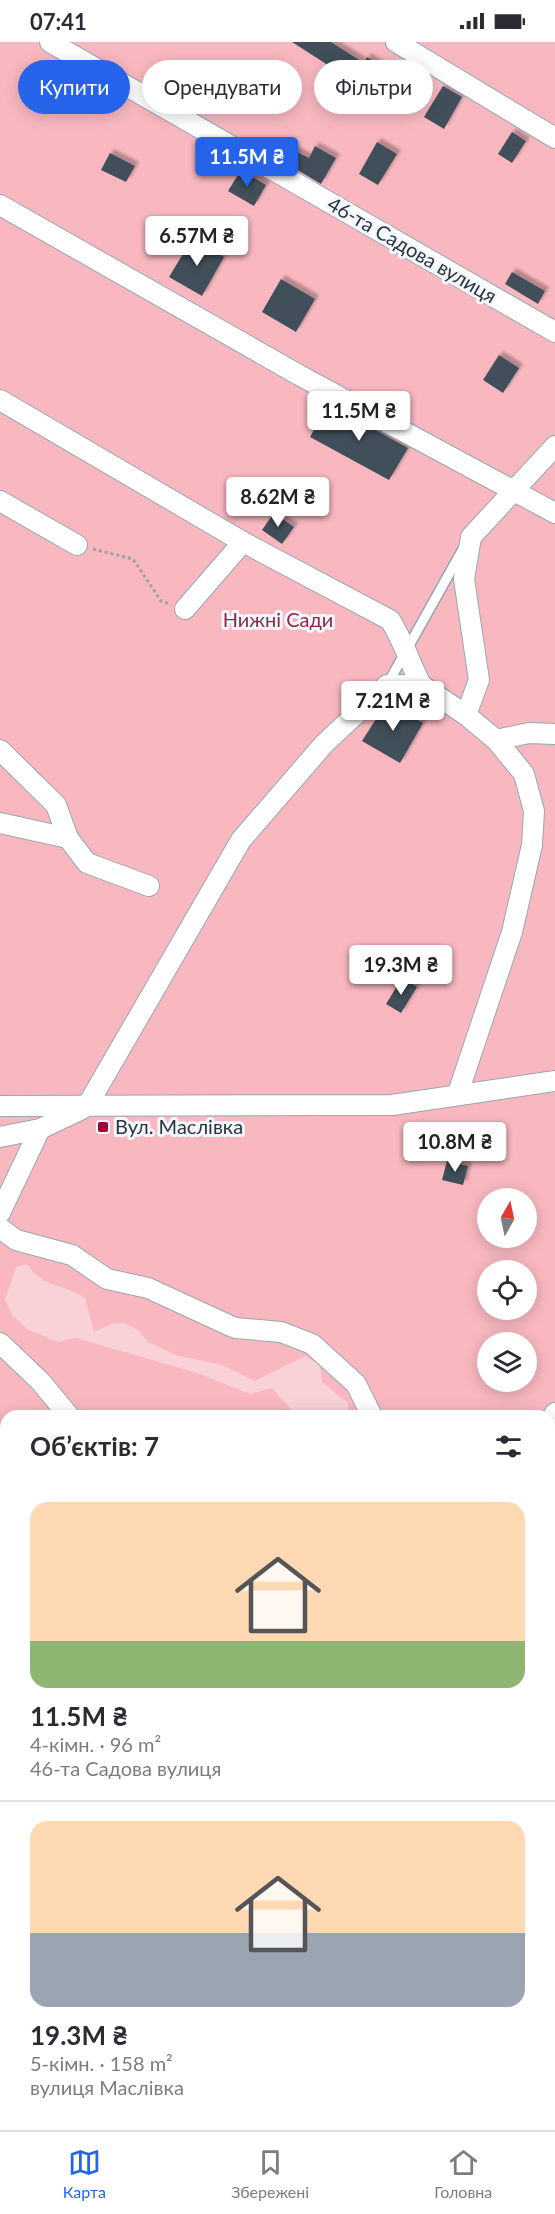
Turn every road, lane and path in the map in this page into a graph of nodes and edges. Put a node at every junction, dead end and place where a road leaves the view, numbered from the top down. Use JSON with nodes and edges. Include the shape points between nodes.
{"nodes":[{"id":1,"x":50,"y":42,"type":"edge"},
{"id":2,"x":396,"y":42,"type":"edge"},
{"id":3,"x":555,"y":138,"type":"edge"},
{"id":4,"x":0,"y":205,"type":"edge"},
{"id":5,"x":555,"y":332,"type":"edge"},
{"id":6,"x":0,"y":400,"type":"edge"},
{"id":7,"x":555,"y":446,"type":"edge"},
{"id":8,"x":515,"y":490,"type":"junction"},
{"id":9,"x":0,"y":501,"type":"edge"},
{"id":10,"x":555,"y":513,"type":"edge"},
{"id":11,"x":471,"y":537,"type":"junction"},
{"id":12,"x":243,"y":542,"type":"junction"},
{"id":13,"x":77,"y":545,"type":"joint"},
{"id":14,"x":185,"y":609,"type":"joint"},
{"id":15,"x":405,"y":650,"type":"junction"},
{"id":16,"x":387,"y":685,"type":"junction"},
{"id":17,"x":421,"y":685,"type":"junction"},
{"id":18,"x":466,"y":715,"type":"junction"},
{"id":19,"x":555,"y":734,"type":"edge"},
{"id":20,"x":496,"y":740,"type":"junction"},
{"id":21,"x":0,"y":750,"type":"edge"},
{"id":22,"x":0,"y":822,"type":"edge"},
{"id":23,"x":68,"y":838,"type":"junction"},
{"id":24,"x":149,"y":886,"type":"dead end"},
{"id":25,"x":555,"y":1081,"type":"edge"},
{"id":26,"x":458,"y":1093,"type":"junction"},
{"id":27,"x":0,"y":1106,"type":"edge"},
{"id":28,"x":87,"y":1106,"type":"junction"},
{"id":29,"x":40,"y":1129,"type":"junction"},
{"id":30,"x":0,"y":1137,"type":"edge"},
{"id":31,"x":0,"y":1213,"type":"edge"},
{"id":32,"x":0,"y":1228,"type":"edge"},
{"id":33,"x":0,"y":1343,"type":"edge"},
{"id":34,"x":64,"y":1410,"type":"edge"},
{"id":35,"x":369,"y":1410,"type":"edge"}],
"edges":[{"from":1,"to":5,"type":"street","name":"46-та Садова вулиця"},
{"from":2,"to":3,"type":"street"},
{"from":4,"to":8,"type":"street","via":[[299,375]]},
{"from":6,"to":12,"type":"street"},
{"from":7,"to":8,"type":"street"},
{"from":8,"to":10,"type":"street"},
{"from":8,"to":11,"type":"street"},
{"from":9,"to":13,"type":"street"},
{"from":11,"to":15,"type":"lane"},
{"from":11,"to":18,"type":"street","via":[[464,579],[479,680]]},
{"from":12,"to":14,"type":"street"},
{"from":12,"to":15,"type":"street","via":[[390,620]]},
{"from":13,"to":14,"type":"path","via":[[133,559],[161,601]]},
{"from":15,"to":16,"type":"lane"},
{"from":15,"to":17,"type":"street"},
{"from":16,"to":17,"type":"street"},
{"from":16,"to":28,"type":"street","via":[[324,744],[241,840]]},
{"from":17,"to":18,"type":"street"},
{"from":18,"to":20,"type":"street"},
{"from":19,"to":20,"type":"street","via":[[529,733]]},
{"from":20,"to":26,"type":"street","via":[[524,774],[534,811],[532,845],[512,932]]},
{"from":21,"to":23,"type":"street","via":[[56,805]]},
{"from":22,"to":23,"type":"street"},
{"from":23,"to":24,"type":"street","via":[[87,863]]},
{"from":25,"to":26,"type":"street"},
{"from":26,"to":28,"type":"street","via":[[392,1105]]},
{"from":27,"to":28,"type":"street"},
{"from":28,"to":29,"type":"street"},
{"from":29,"to":30,"type":"street"},
{"from":29,"to":31,"type":"street"},
{"from":32,"to":35,"type":"street","via":[[16,1240],[72,1255],[107,1279],[148,1288],[235,1328],[281,1332],[312,1344],[356,1384]]},
{"from":33,"to":34,"type":"street"}]}
